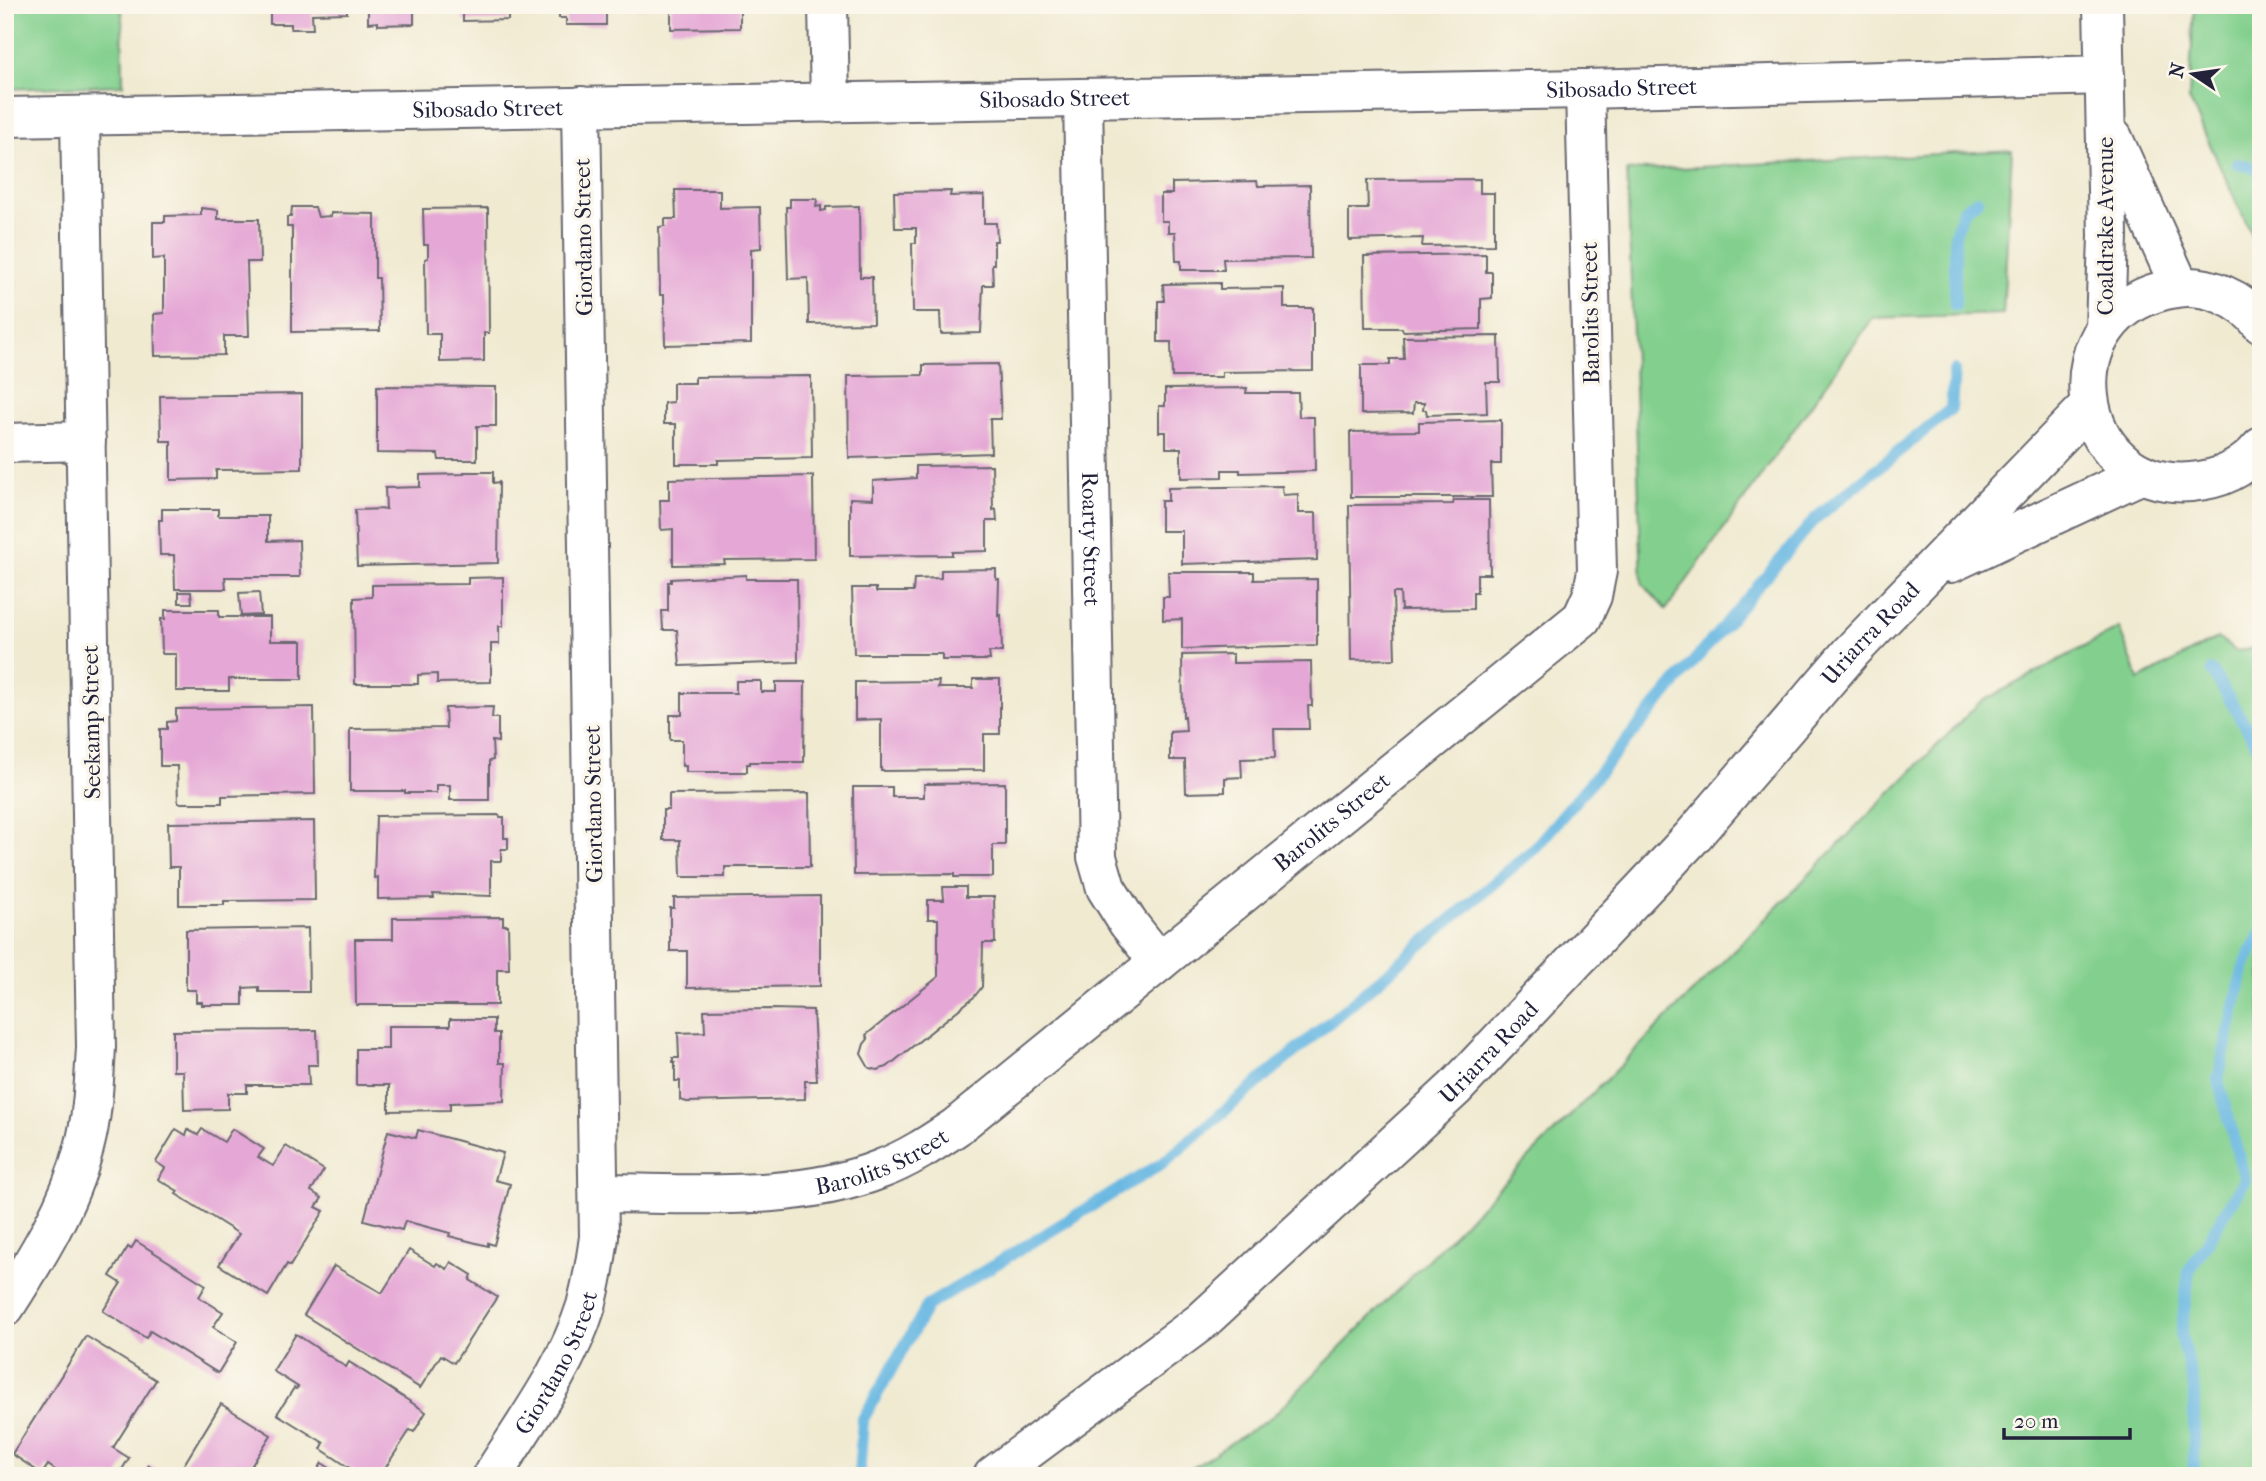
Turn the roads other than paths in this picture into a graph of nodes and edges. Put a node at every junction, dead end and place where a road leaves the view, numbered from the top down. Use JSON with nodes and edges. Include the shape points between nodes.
{"nodes":[{"id":1,"x":828,"y":5,"type":"edge"},
{"id":2,"x":2103,"y":5,"type":"edge"},
{"id":3,"x":2105,"y":75,"type":"junction"},
{"id":4,"x":1585,"y":89,"type":"junction"},
{"id":5,"x":1083,"y":98,"type":"junction"},
{"id":6,"x":830,"y":103,"type":"junction"},
{"id":7,"x":581,"y":106,"type":"junction"},
{"id":8,"x":5,"y":117,"type":"edge"},
{"id":9,"x":80,"y":117,"type":"junction"},
{"id":10,"x":2106,"y":124,"type":"junction"},
{"id":11,"x":2180,"y":287,"type":"junction"},
{"id":12,"x":2259,"y":318,"type":"edge"},
{"id":13,"x":2105,"y":329,"type":"junction"},
{"id":14,"x":2089,"y":406,"type":"junction"},
{"id":15,"x":86,"y":441,"type":"junction"},
{"id":16,"x":5,"y":443,"type":"edge"},
{"id":17,"x":2261,"y":447,"type":"edge"},
{"id":18,"x":2142,"y":474,"type":"junction"},
{"id":19,"x":1930,"y":573,"type":"junction"},
{"id":20,"x":1159,"y":962,"type":"junction"},
{"id":21,"x":600,"y":1193,"type":"junction"},
{"id":22,"x":5,"y":1307,"type":"edge"},
{"id":23,"x":492,"y":1476,"type":"edge"},
{"id":24,"x":993,"y":1476,"type":"edge"}],
"edges":[{"from":1,"to":6,"type":"street"},
{"from":2,"to":3,"type":"street","name":"Coaldrake Avenue"},
{"from":3,"to":4,"type":"street","name":"Sibosado Street"},
{"from":3,"to":10,"type":"street","name":"Coaldrake Avenue"},
{"from":4,"to":5,"type":"street","name":"Sibosado Street"},
{"from":4,"to":20,"type":"street","name":"Barolits Street","via":[[1597,571],[1582,618]]},
{"from":5,"to":6,"type":"street","name":"Sibosado Street"},
{"from":5,"to":20,"type":"street","name":"Roarty Street","via":[[1097,857],[1106,888]]},
{"from":6,"to":7,"type":"street","name":"Sibosado Street"},
{"from":7,"to":9,"type":"street","name":"Sibosado Street"},
{"from":7,"to":21,"type":"street","name":"Giordano Street"},
{"from":8,"to":9,"type":"street","name":"Sibosado Street"},
{"from":9,"to":15,"type":"street","name":"Seekamp Street"},
{"from":10,"to":11,"type":"street","name":"Coaldrake Avenue"},
{"from":10,"to":13,"type":"street","name":"Coaldrake Avenue"},
{"from":11,"to":12,"type":"street","via":[[2206,289],[2232,299]]},
{"from":11,"to":13,"type":"street","via":[[2150,293],[2124,308]]},
{"from":13,"to":14,"type":"street","via":[[2087,379]]},
{"from":14,"to":18,"type":"street","via":[[2100,433],[2118,457]]},
{"from":14,"to":19,"type":"street","name":"Uriarra Road"},
{"from":15,"to":16,"type":"street"},
{"from":15,"to":22,"type":"street","name":"Seekamp Street","via":[[96,1046],[93,1104],[84,1149],[56,1223]]},
{"from":17,"to":18,"type":"street","via":[[2236,470],[2209,481],[2179,484]]},
{"from":18,"to":19,"type":"street","name":"Uriarra Road"},
{"from":19,"to":24,"type":"street","name":"Uriarra Road","via":[[1852,652],[1692,837],[1455,1088],[1202,1321]]},
{"from":20,"to":21,"type":"street","name":"Barolits Street","via":[[956,1127],[880,1170],[830,1184],[756,1192]]},
{"from":21,"to":23,"type":"street","name":"Giordano Street","via":[[599,1237],[585,1308],[553,1378]]}]}
